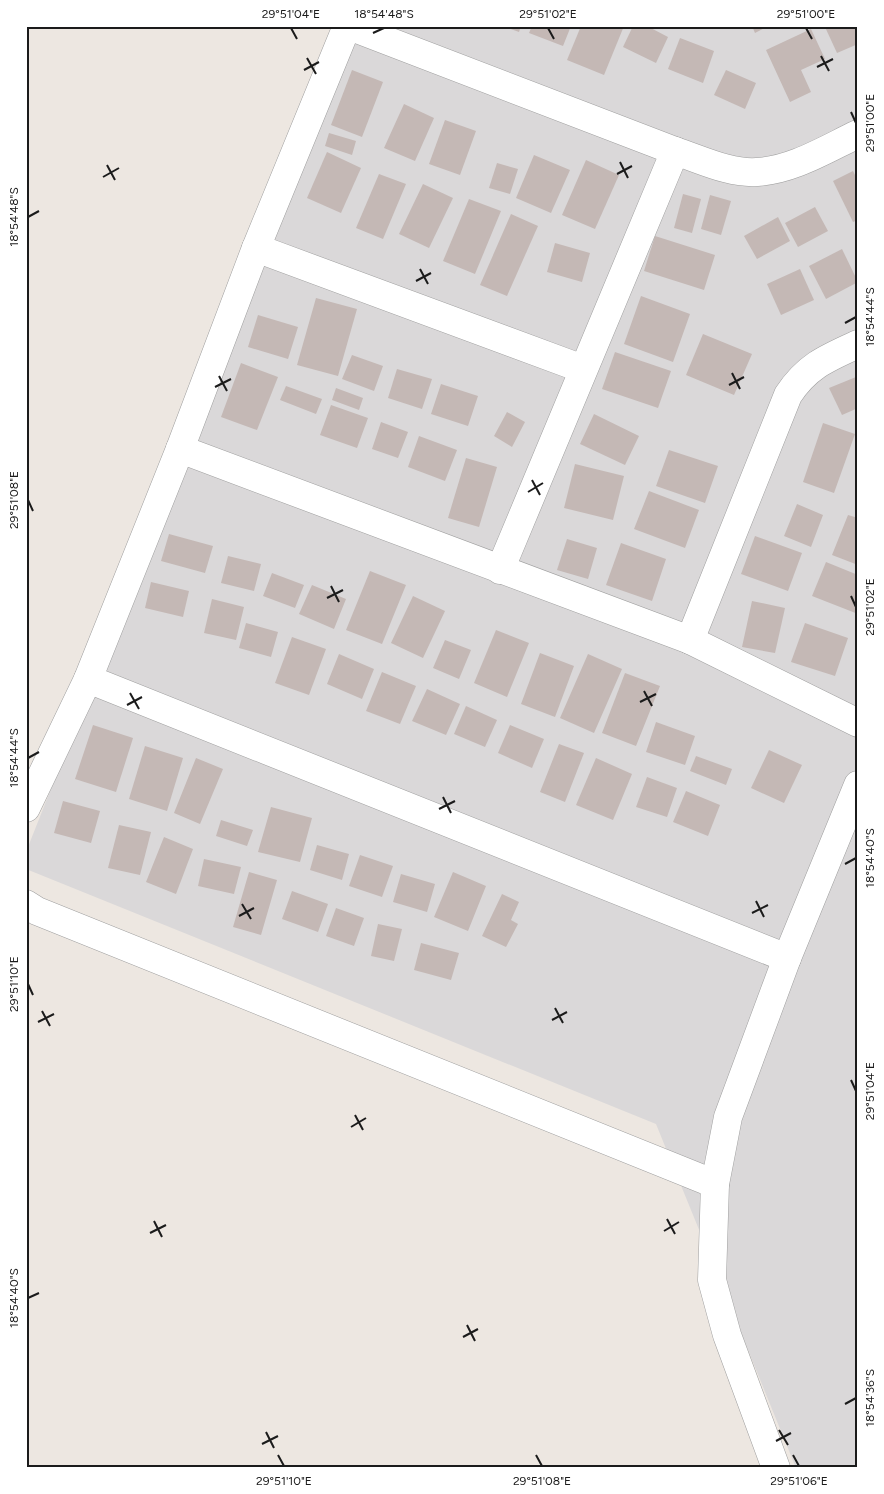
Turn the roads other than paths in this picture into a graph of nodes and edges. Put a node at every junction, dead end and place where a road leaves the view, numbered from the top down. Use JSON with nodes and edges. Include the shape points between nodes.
{"nodes":[{"id":1,"x":348,"y":26,"type":"edge"},
{"id":2,"x":858,"y":134,"type":"edge"},
{"id":3,"x":675,"y":151,"type":"junction"},
{"id":4,"x":256,"y":248,"type":"junction"},
{"id":5,"x":858,"y":344,"type":"edge"},
{"id":6,"x":583,"y":369,"type":"junction"},
{"id":7,"x":180,"y":449,"type":"junction"},
{"id":8,"x":500,"y":570,"type":"junction"},
{"id":9,"x":690,"y":640,"type":"junction"},
{"id":10,"x":88,"y":679,"type":"junction"},
{"id":11,"x":858,"y":723,"type":"edge"},
{"id":12,"x":858,"y":785,"type":"edge"},
{"id":13,"x":26,"y":808,"type":"edge"},
{"id":14,"x":26,"y":904,"type":"edge"},
{"id":15,"x":787,"y":958,"type":"junction"},
{"id":16,"x":715,"y":1184,"type":"junction"},
{"id":17,"x":776,"y":1468,"type":"edge"}],
"edges":[{"from":1,"to":3,"type":"street"},
{"from":1,"to":4,"type":"street"},
{"from":2,"to":3,"type":"street","via":[[781,168],[755,172],[727,168]]},
{"from":3,"to":6,"type":"street"},
{"from":4,"to":6,"type":"street"},
{"from":4,"to":7,"type":"street"},
{"from":5,"to":9,"type":"street","via":[[823,359],[800,377],[788,395]]},
{"from":6,"to":8,"type":"street"},
{"from":7,"to":8,"type":"street"},
{"from":7,"to":10,"type":"street"},
{"from":8,"to":9,"type":"street"},
{"from":9,"to":11,"type":"street"},
{"from":10,"to":13,"type":"street"},
{"from":10,"to":15,"type":"street"},
{"from":12,"to":15,"type":"street"},
{"from":14,"to":16,"type":"street"},
{"from":15,"to":16,"type":"street","via":[[728,1117]]},
{"from":16,"to":17,"type":"street","via":[[712,1280],[727,1335]]}]}
